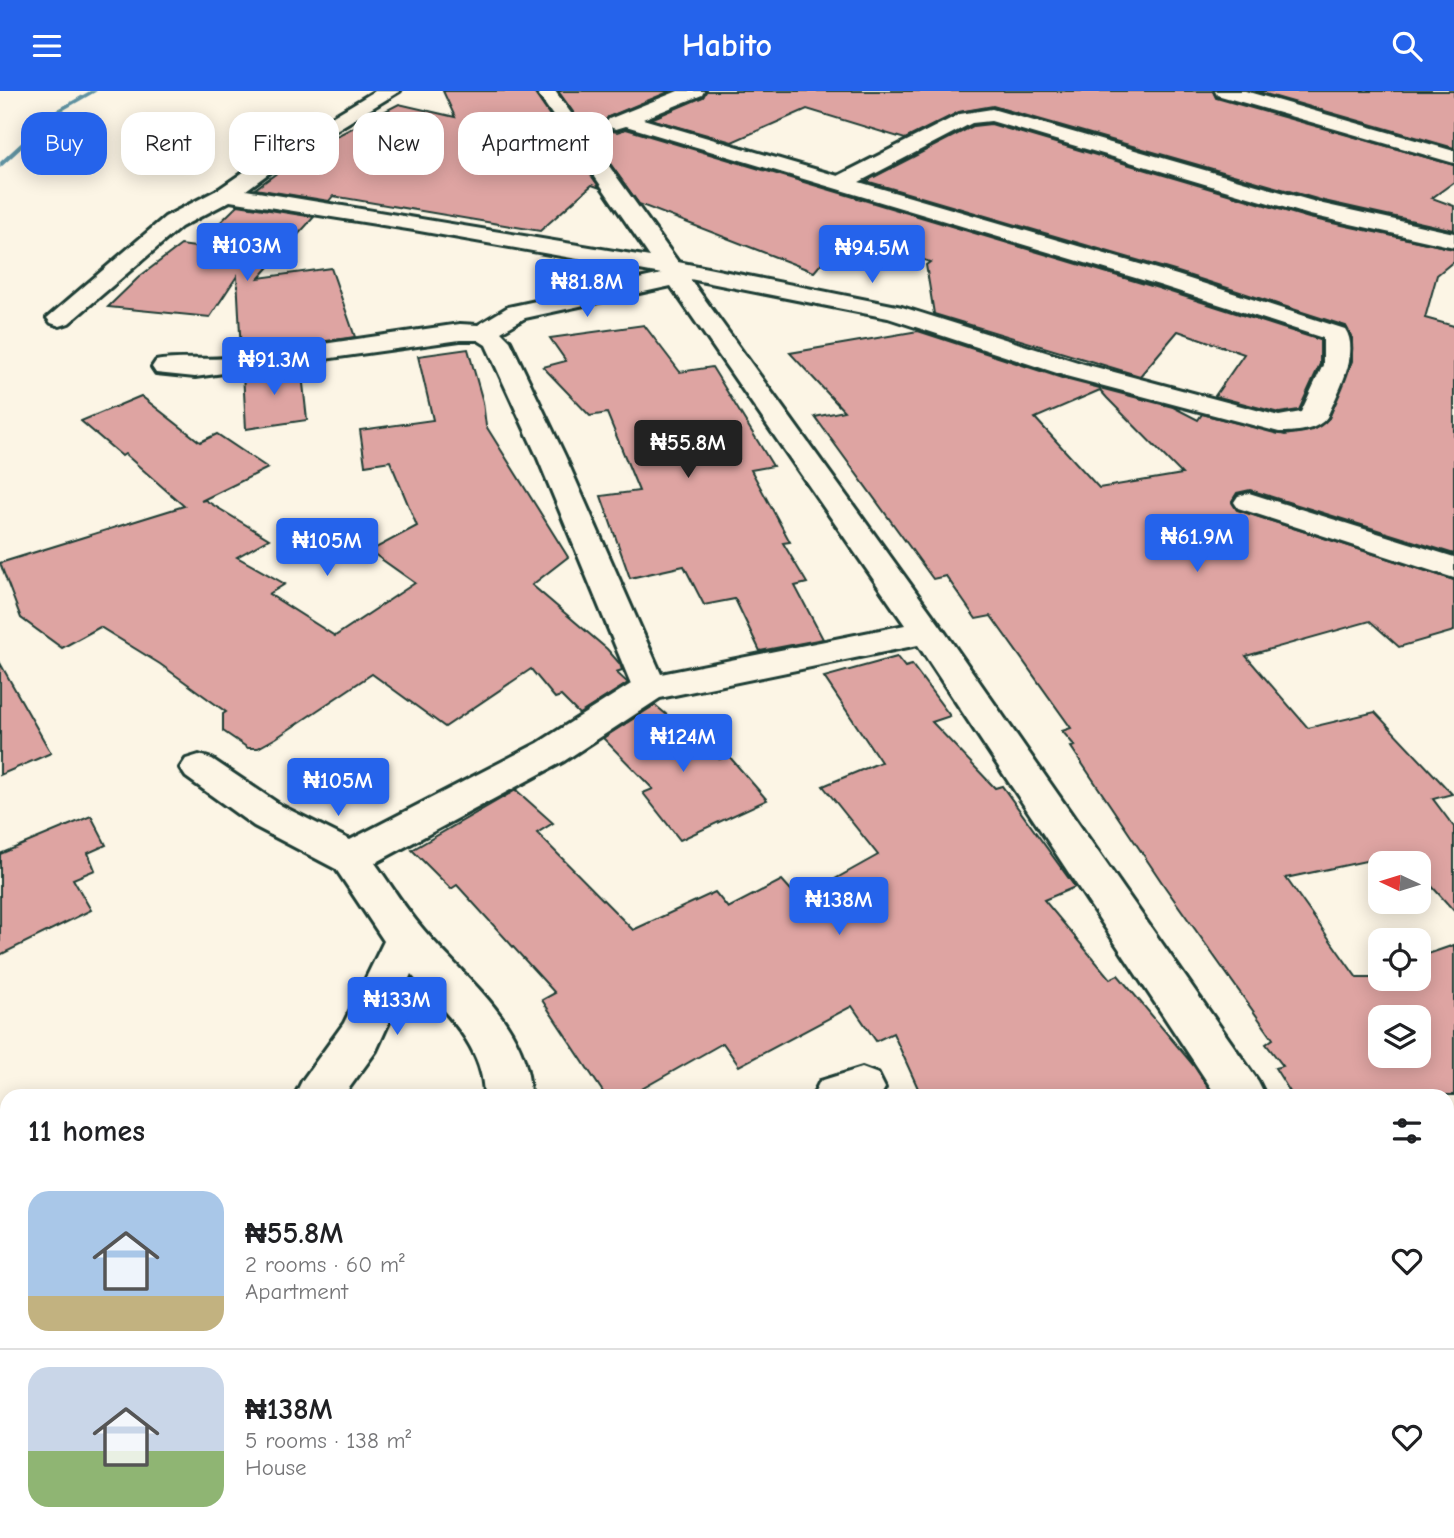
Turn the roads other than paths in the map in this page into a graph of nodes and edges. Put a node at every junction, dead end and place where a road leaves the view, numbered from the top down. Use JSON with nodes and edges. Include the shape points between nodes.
{"nodes":[{"id":1,"x":545,"y":91,"type":"edge"},
{"id":2,"x":695,"y":91,"type":"edge"},
{"id":3,"x":1224,"y":91,"type":"edge"},
{"id":4,"x":371,"y":95,"type":"edge"},
{"id":5,"x":1322,"y":96,"type":"dead end"},
{"id":6,"x":1289,"y":109,"type":"junction"},
{"id":7,"x":560,"y":112,"type":"edge"},
{"id":8,"x":626,"y":120,"type":"junction"},
{"id":9,"x":613,"y":124,"type":"edge"},
{"id":10,"x":1454,"y":157,"type":"edge"},
{"id":11,"x":603,"y":175,"type":"edge"},
{"id":12,"x":839,"y":184,"type":"junction"},
{"id":13,"x":227,"y":194,"type":"junction"},
{"id":14,"x":1454,"y":240,"type":"edge"},
{"id":15,"x":671,"y":273,"type":"junction"},
{"id":16,"x":60,"y":318,"type":"dead end"},
{"id":17,"x":484,"y":333,"type":"junction"},
{"id":18,"x":165,"y":367,"type":"dead end"},
{"id":19,"x":1248,"y":502,"type":"dead end"},
{"id":20,"x":1454,"y":568,"type":"edge"},
{"id":21,"x":927,"y":632,"type":"junction"},
{"id":22,"x":650,"y":688,"type":"junction"},
{"id":23,"x":200,"y":768,"type":"dead end"},
{"id":24,"x":350,"y":858,"type":"junction"},
{"id":25,"x":406,"y":939,"type":"junction"},
{"id":26,"x":322,"y":1089,"type":"edge"},
{"id":27,"x":507,"y":1089,"type":"edge"},
{"id":28,"x":1238,"y":1089,"type":"edge"}],
"edges":[{"from":1,"to":7,"type":"street"},
{"from":2,"to":8,"type":"street"},
{"from":3,"to":6,"type":"street"},
{"from":4,"to":13,"type":"street"},
{"from":5,"to":6,"type":"street"},
{"from":6,"to":10,"type":"street"},
{"from":8,"to":9,"type":"street"},
{"from":8,"to":12,"type":"street"},
{"from":11,"to":15,"type":"street"},
{"from":12,"to":14,"type":"street","via":[[967,118],[992,115],[1318,210]]},
{"from":12,"to":15,"type":"street","via":[[1336,334],[1336,365],[1313,417],[1279,424],[1074,370],[893,312]]},
{"from":13,"to":15,"type":"street","via":[[414,223]]},
{"from":13,"to":16,"type":"street","via":[[173,222]]},
{"from":15,"to":17,"type":"street","via":[[536,307],[501,320]]},
{"from":15,"to":21,"type":"street"},
{"from":17,"to":18,"type":"street","via":[[460,332],[227,366]]},
{"from":17,"to":22,"type":"street","via":[[497,341],[535,422]]},
{"from":19,"to":20,"type":"street"},
{"from":21,"to":22,"type":"street"},
{"from":21,"to":28,"type":"street"},
{"from":22,"to":24,"type":"street","via":[[551,752]]},
{"from":23,"to":24,"type":"street","via":[[268,816]]},
{"from":24,"to":25,"type":"street"},
{"from":25,"to":26,"type":"street","via":[[360,1037]]},
{"from":25,"to":27,"type":"street","via":[[487,1029]]}]}
